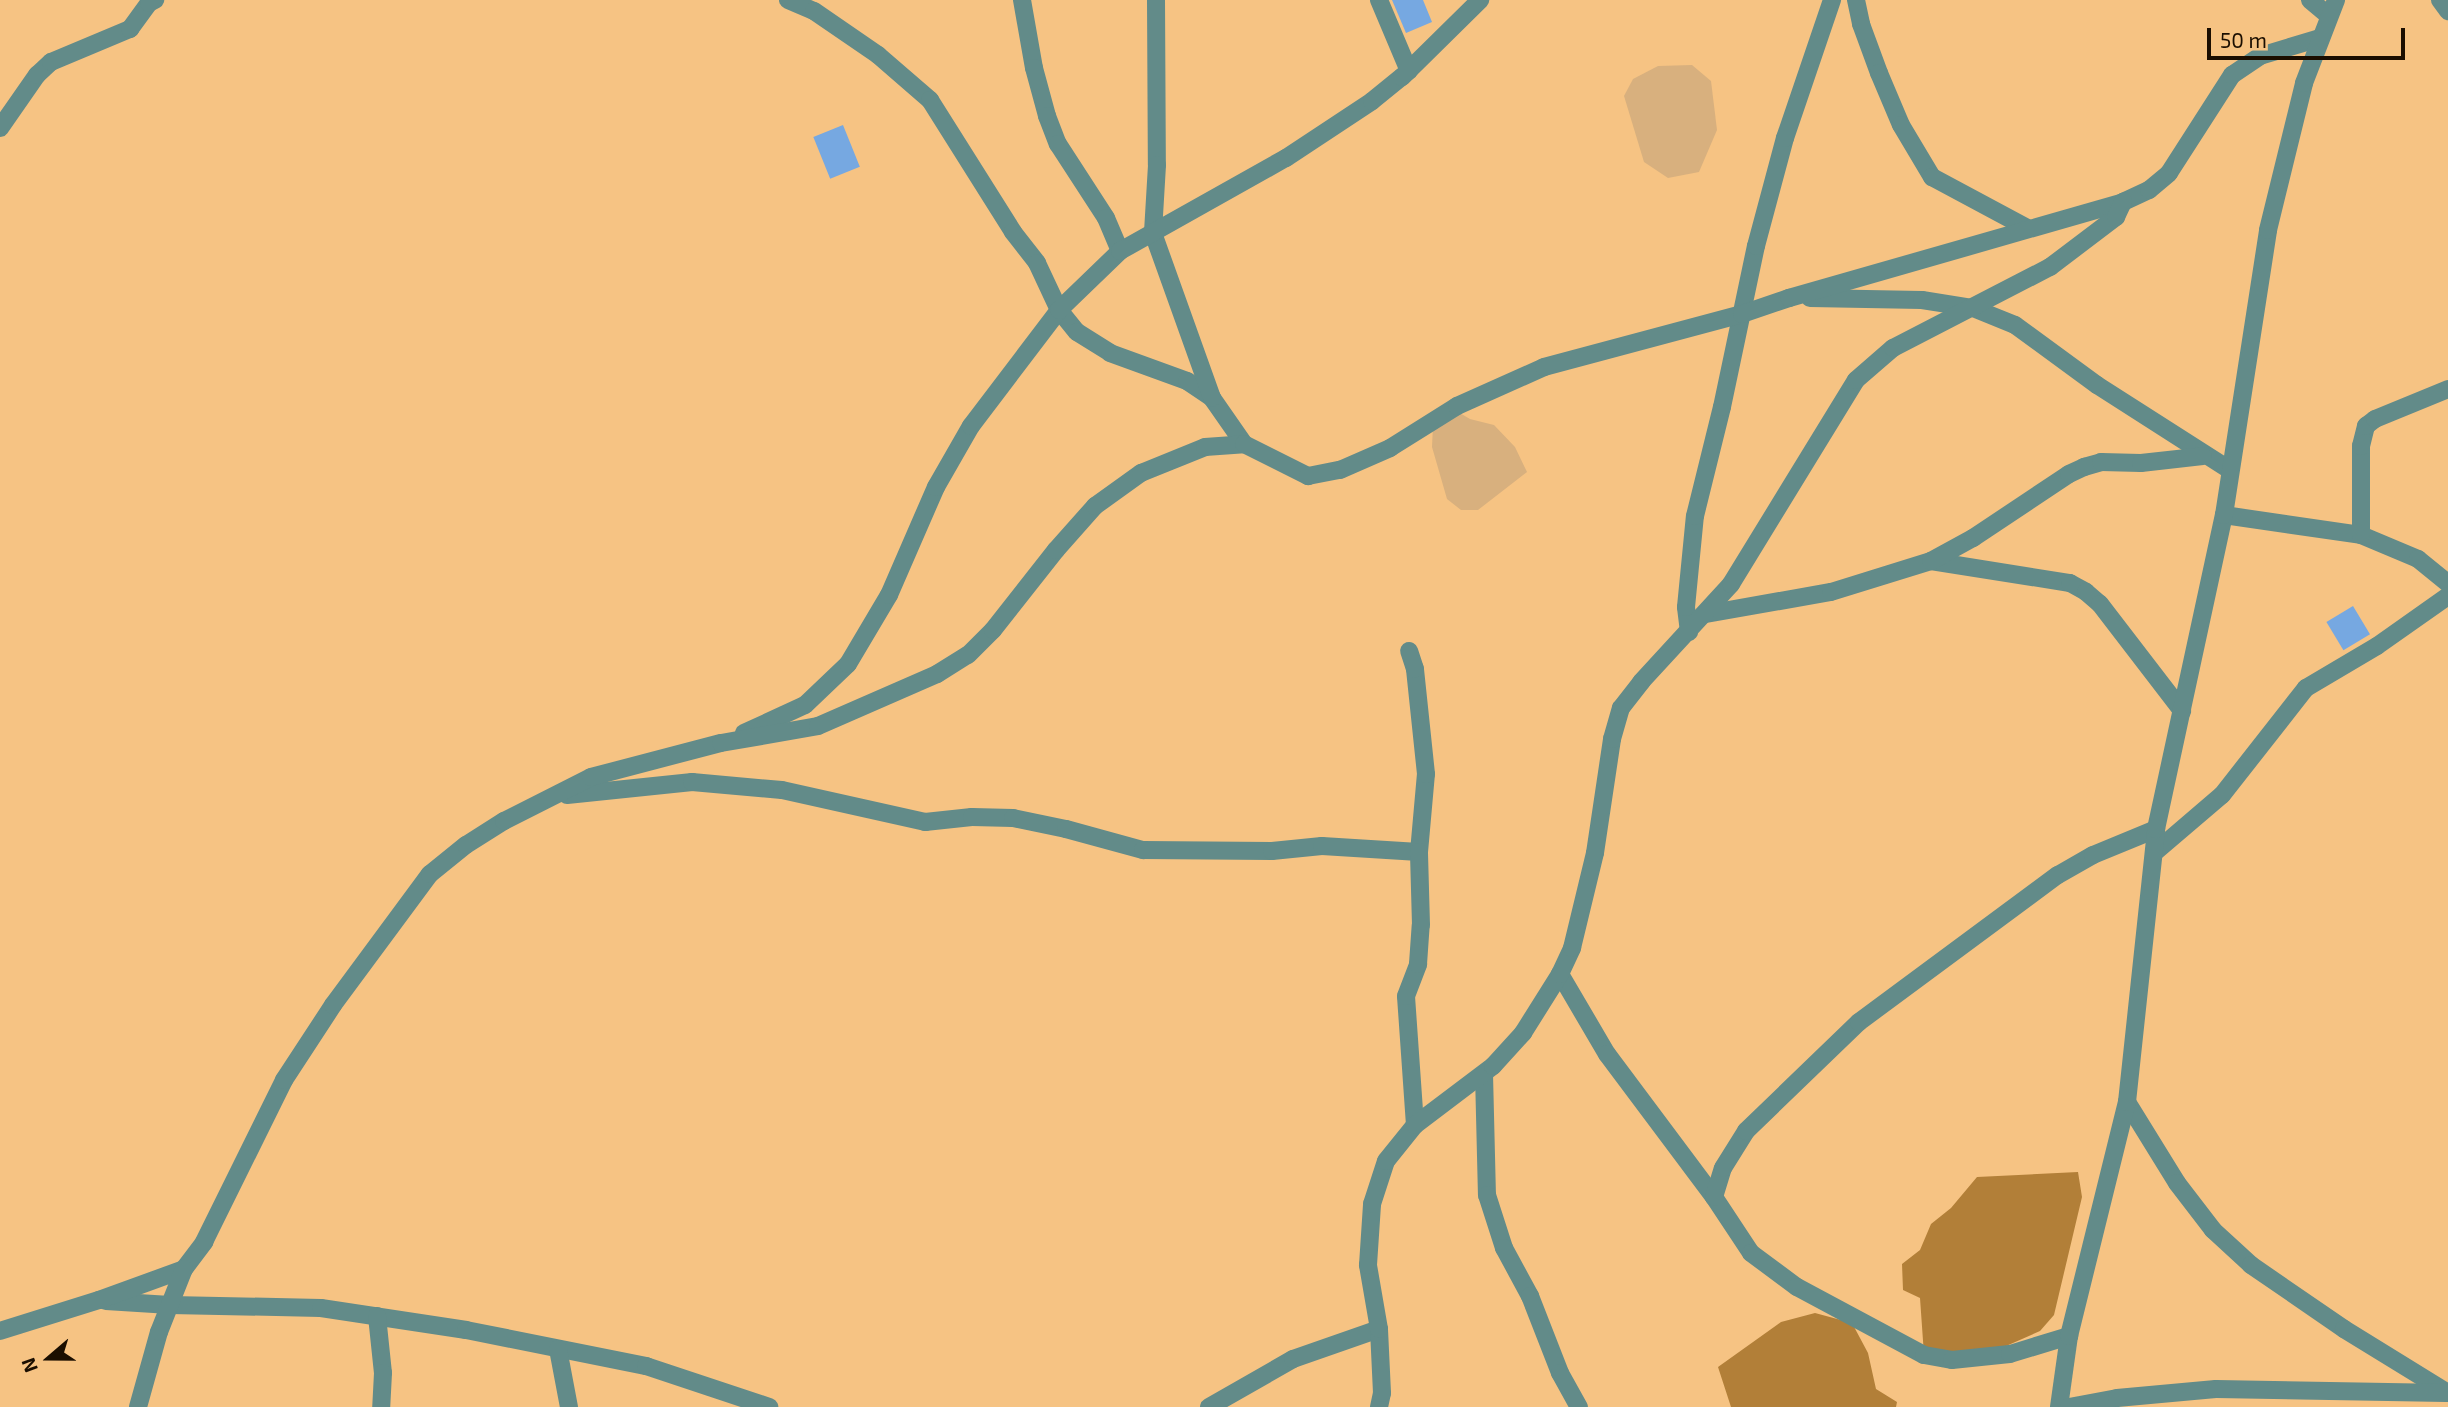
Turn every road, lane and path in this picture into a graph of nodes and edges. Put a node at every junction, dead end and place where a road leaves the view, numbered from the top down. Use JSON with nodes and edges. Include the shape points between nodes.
{"nodes":[{"id":1,"x":155,"y":0,"type":"edge"},
{"id":2,"x":788,"y":0,"type":"edge"},
{"id":3,"x":1022,"y":0,"type":"edge"},
{"id":4,"x":1156,"y":0,"type":"edge"},
{"id":5,"x":1379,"y":0,"type":"edge"},
{"id":6,"x":1480,"y":0,"type":"edge"},
{"id":7,"x":1832,"y":0,"type":"edge"},
{"id":8,"x":1856,"y":0,"type":"edge"},
{"id":9,"x":2310,"y":0,"type":"edge"},
{"id":10,"x":2440,"y":0,"type":"edge"},
{"id":11,"x":2332,"y":8,"type":"edge"},
{"id":12,"x":2448,"y":11,"type":"edge"},
{"id":13,"x":2320,"y":38,"type":"junction"},
{"id":14,"x":1409,"y":71,"type":"junction"},
{"id":15,"x":0,"y":128,"type":"edge"},
{"id":16,"x":2123,"y":202,"type":"junction"},
{"id":17,"x":2027,"y":228,"type":"junction"},
{"id":18,"x":1153,"y":233,"type":"junction"},
{"id":19,"x":1120,"y":251,"type":"junction"},
{"id":20,"x":1789,"y":298,"type":"junction"},
{"id":21,"x":1973,"y":308,"type":"junction"},
{"id":22,"x":1059,"y":310,"type":"junction"},
{"id":23,"x":1742,"y":314,"type":"junction"},
{"id":24,"x":2448,"y":389,"type":"edge"},
{"id":25,"x":1212,"y":398,"type":"junction"},
{"id":26,"x":1244,"y":444,"type":"junction"},
{"id":27,"x":2203,"y":456,"type":"junction"},
{"id":28,"x":2230,"y":470,"type":"junction"},
{"id":29,"x":2224,"y":515,"type":"junction"},
{"id":30,"x":2361,"y":535,"type":"junction"},
{"id":31,"x":1931,"y":561,"type":"junction"},
{"id":32,"x":2448,"y":583,"type":"edge"},
{"id":33,"x":2448,"y":596,"type":"edge"},
{"id":34,"x":1706,"y":614,"type":"junction"},
{"id":35,"x":1689,"y":632,"type":"junction"},
{"id":36,"x":1409,"y":651,"type":"dead end"},
{"id":37,"x":2182,"y":711,"type":"junction"},
{"id":38,"x":721,"y":743,"type":"junction"},
{"id":39,"x":550,"y":798,"type":"junction"},
{"id":40,"x":2156,"y":829,"type":"junction"},
{"id":41,"x":1419,"y":852,"type":"junction"},
{"id":42,"x":2154,"y":853,"type":"junction"},
{"id":43,"x":1560,"y":974,"type":"junction"},
{"id":44,"x":1484,"y":1073,"type":"junction"},
{"id":45,"x":2127,"y":1102,"type":"junction"},
{"id":46,"x":1416,"y":1125,"type":"junction"},
{"id":47,"x":1714,"y":1197,"type":"junction"},
{"id":48,"x":184,"y":1269,"type":"junction"},
{"id":49,"x":99,"y":1300,"type":"junction"},
{"id":50,"x":170,"y":1305,"type":"junction"},
{"id":51,"x":377,"y":1316,"type":"junction"},
{"id":52,"x":1379,"y":1329,"type":"junction"},
{"id":53,"x":0,"y":1331,"type":"edge"},
{"id":54,"x":2069,"y":1336,"type":"junction"},
{"id":55,"x":558,"y":1349,"type":"junction"},
{"id":56,"x":138,"y":1407,"type":"edge"},
{"id":57,"x":381,"y":1407,"type":"edge"},
{"id":58,"x":569,"y":1407,"type":"edge"},
{"id":59,"x":769,"y":1407,"type":"edge"},
{"id":60,"x":1209,"y":1407,"type":"edge"},
{"id":61,"x":1379,"y":1407,"type":"edge"},
{"id":62,"x":1579,"y":1407,"type":"edge"},
{"id":63,"x":2059,"y":1407,"type":"edge"},
{"id":64,"x":2069,"y":1407,"type":"edge"}],
"edges":[{"from":1,"to":15,"type":"street","via":[[130,29],[51,62]]},
{"from":2,"to":22,"type":"street","via":[[814,11],[878,55],[930,100],[1037,263]]},
{"from":3,"to":19,"type":"street","via":[[1047,116],[1058,144],[1106,218]]},
{"from":4,"to":18,"type":"street"},
{"from":5,"to":14,"type":"street"},
{"from":6,"to":14,"type":"street"},
{"from":7,"to":23,"type":"street","via":[[1785,138]]},
{"from":8,"to":17,"type":"street","via":[[1879,74],[1901,125],[1932,177]]},
{"from":9,"to":11,"type":"street"},
{"from":10,"to":12,"type":"street"},
{"from":11,"to":13,"type":"street"},
{"from":13,"to":16,"type":"street","via":[[2260,56],[2232,75],[2169,173],[2149,190]]},
{"from":13,"to":28,"type":"street","via":[[2304,83],[2268,230]]},
{"from":14,"to":18,"type":"street","via":[[1344,121]]},
{"from":16,"to":17,"type":"street"},
{"from":16,"to":21,"type":"street","via":[[2116,217],[2050,267]]},
{"from":17,"to":20,"type":"street"},
{"from":18,"to":19,"type":"street"},
{"from":18,"to":25,"type":"street"},
{"from":19,"to":22,"type":"street"},
{"from":20,"to":21,"type":"street","via":[[1922,300]]},
{"from":20,"to":23,"type":"street"},
{"from":21,"to":27,"type":"street","via":[[2015,326]]},
{"from":21,"to":34,"type":"street","via":[[1893,348],[1856,380],[1731,584]]},
{"from":22,"to":25,"type":"street","via":[[1077,332],[1110,354],[1187,381]]},
{"from":22,"to":38,"type":"street","via":[[971,426],[936,487],[889,595],[848,664],[805,705]]},
{"from":23,"to":26,"type":"street","via":[[1544,367],[1457,406],[1390,448],[1340,470],[1308,476]]},
{"from":23,"to":35,"type":"street","via":[[1695,516],[1686,607]]},
{"from":24,"to":30,"type":"street","via":[[2366,426],[2361,446]]},
{"from":25,"to":26,"type":"street"},
{"from":26,"to":38,"type":"street","via":[[1205,447],[1141,473],[1095,506],[993,630],[968,656],[937,674],[818,726]]},
{"from":27,"to":28,"type":"street"},
{"from":27,"to":31,"type":"street","via":[[2084,467]]},
{"from":28,"to":29,"type":"street"},
{"from":29,"to":30,"type":"street"},
{"from":29,"to":37,"type":"street"},
{"from":30,"to":32,"type":"street","via":[[2418,559]]},
{"from":31,"to":34,"type":"street","via":[[1831,592]]},
{"from":31,"to":37,"type":"street","via":[[2070,583],[2086,592]]},
{"from":33,"to":42,"type":"street","via":[[2306,688],[2222,795]]},
{"from":34,"to":35,"type":"street"},
{"from":35,"to":43,"type":"street","via":[[1621,708],[1595,853],[1572,948]]},
{"from":36,"to":41,"type":"street","via":[[1426,774]]},
{"from":37,"to":40,"type":"street"},
{"from":38,"to":39,"type":"street","via":[[591,777]]},
{"from":39,"to":41,"type":"street","via":[[692,782],[782,790],[925,822],[1013,818],[1143,850],[1272,851],[1322,846]]},
{"from":39,"to":48,"type":"street","via":[[485,833],[430,874],[284,1080],[204,1242]]},
{"from":40,"to":42,"type":"street"},
{"from":40,"to":47,"type":"street","via":[[2093,855],[2059,875],[1859,1022],[1746,1131],[1723,1168]]},
{"from":41,"to":46,"type":"street","via":[[1418,964],[1406,996]]},
{"from":42,"to":45,"type":"street"},
{"from":43,"to":44,"type":"street","via":[[1524,1032]]},
{"from":43,"to":47,"type":"street","via":[[1607,1054]]},
{"from":44,"to":46,"type":"street"},
{"from":44,"to":62,"type":"street","via":[[1487,1195],[1504,1248]]},
{"from":45,"to":54,"type":"street"},
{"from":45,"to":64,"type":"street","via":[[2177,1183],[2213,1230],[2250,1265],[2448,1393],[2216,1389]]},
{"from":46,"to":52,"type":"street","via":[[1386,1161],[1373,1204],[1368,1265]]},
{"from":47,"to":54,"type":"street","via":[[1751,1253],[1797,1287],[1924,1355],[1952,1360],[2010,1354]]},
{"from":48,"to":49,"type":"street"},
{"from":48,"to":50,"type":"street"},
{"from":49,"to":50,"type":"street"},
{"from":49,"to":53,"type":"street"},
{"from":50,"to":51,"type":"street","via":[[321,1308]]},
{"from":50,"to":56,"type":"street"},
{"from":51,"to":55,"type":"street"},
{"from":51,"to":57,"type":"street"},
{"from":52,"to":60,"type":"street","via":[[1293,1359]]},
{"from":52,"to":61,"type":"street"},
{"from":54,"to":63,"type":"street"},
{"from":55,"to":58,"type":"street"},
{"from":55,"to":59,"type":"street","via":[[646,1366]]}]}
